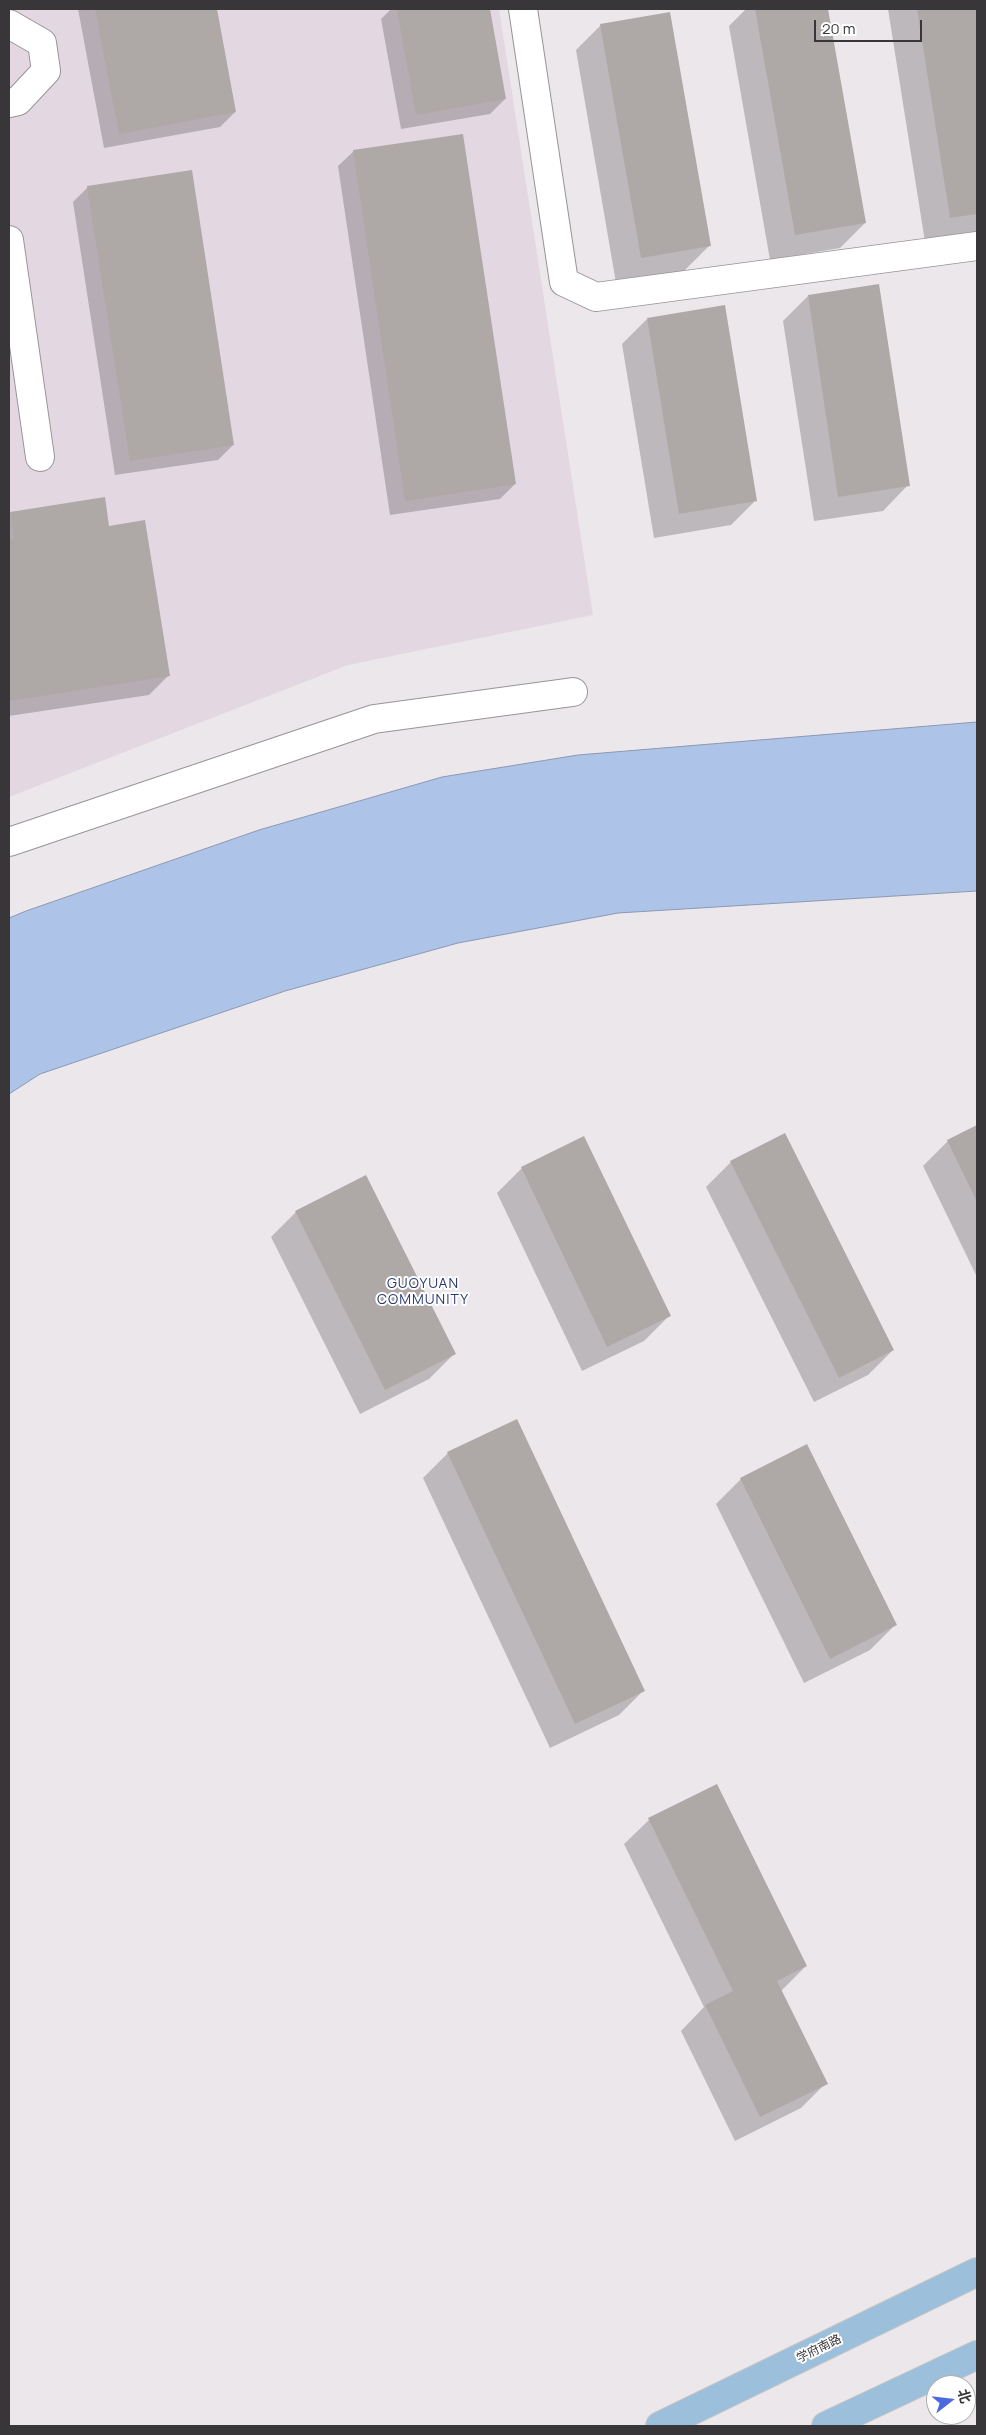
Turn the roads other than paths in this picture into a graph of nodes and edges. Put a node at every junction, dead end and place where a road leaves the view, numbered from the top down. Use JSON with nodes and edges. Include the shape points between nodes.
{"nodes":[{"id":1,"x":527,"y":10,"type":"edge"},
{"id":2,"x":9,"y":24,"type":"edge"},
{"id":3,"x":9,"y":103,"type":"edge"},
{"id":4,"x":9,"y":240,"type":"edge"},
{"id":5,"x":977,"y":246,"type":"edge"},
{"id":6,"x":40,"y":457,"type":"dead end"},
{"id":7,"x":573,"y":692,"type":"dead end"},
{"id":8,"x":9,"y":842,"type":"edge"},
{"id":9,"x":977,"y":2272,"type":"edge"},
{"id":10,"x":977,"y":2355,"type":"edge"},
{"id":11,"x":660,"y":2426,"type":"edge"},
{"id":12,"x":826,"y":2426,"type":"edge"}],
"edges":[{"from":1,"to":5,"type":"street","via":[[564,282],[596,297]]},
{"from":2,"to":3,"type":"street","via":[[42,43],[46,71],[18,100]]},
{"from":4,"to":6,"type":"street"},
{"from":7,"to":8,"type":"street","via":[[374,719]]},
{"from":9,"to":11,"type":"main road","name":"学府南路"},
{"from":10,"to":12,"type":"main road"}]}
